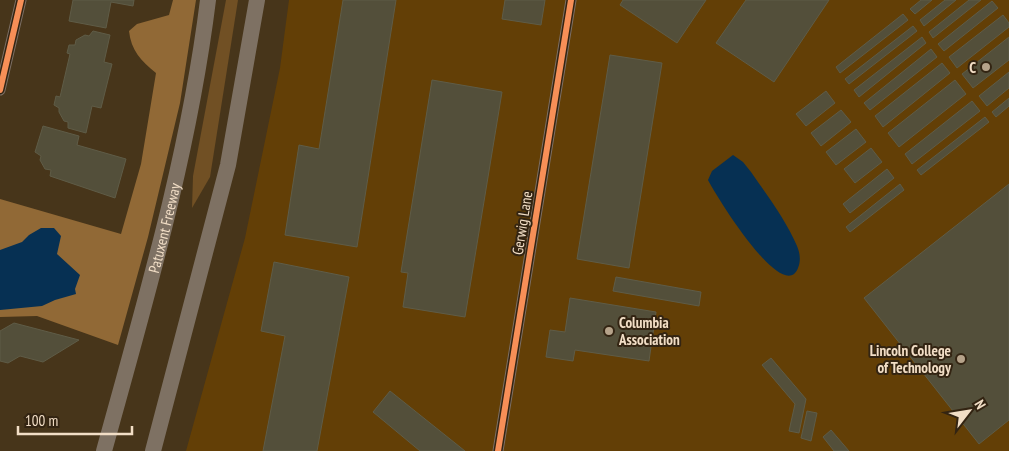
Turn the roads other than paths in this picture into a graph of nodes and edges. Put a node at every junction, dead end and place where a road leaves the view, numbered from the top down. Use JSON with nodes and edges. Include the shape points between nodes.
{"nodes":[{"id":1,"x":21,"y":0,"type":"edge"},
{"id":2,"x":208,"y":0,"type":"edge"},
{"id":3,"x":257,"y":0,"type":"edge"},
{"id":4,"x":571,"y":0,"type":"edge"},
{"id":5,"x":0,"y":90,"type":"edge"},
{"id":6,"x":104,"y":451,"type":"edge"},
{"id":7,"x":153,"y":451,"type":"edge"},
{"id":8,"x":498,"y":451,"type":"edge"}],
"edges":[{"from":1,"to":5,"type":"street"},
{"from":2,"to":6,"type":"highway","name":"Patuxent Freeway","via":[[200,65],[182,158]]},
{"from":3,"to":7,"type":"highway","via":[[226,174]]},
{"from":4,"to":8,"type":"street","name":"Gerwig Lane"}]}
